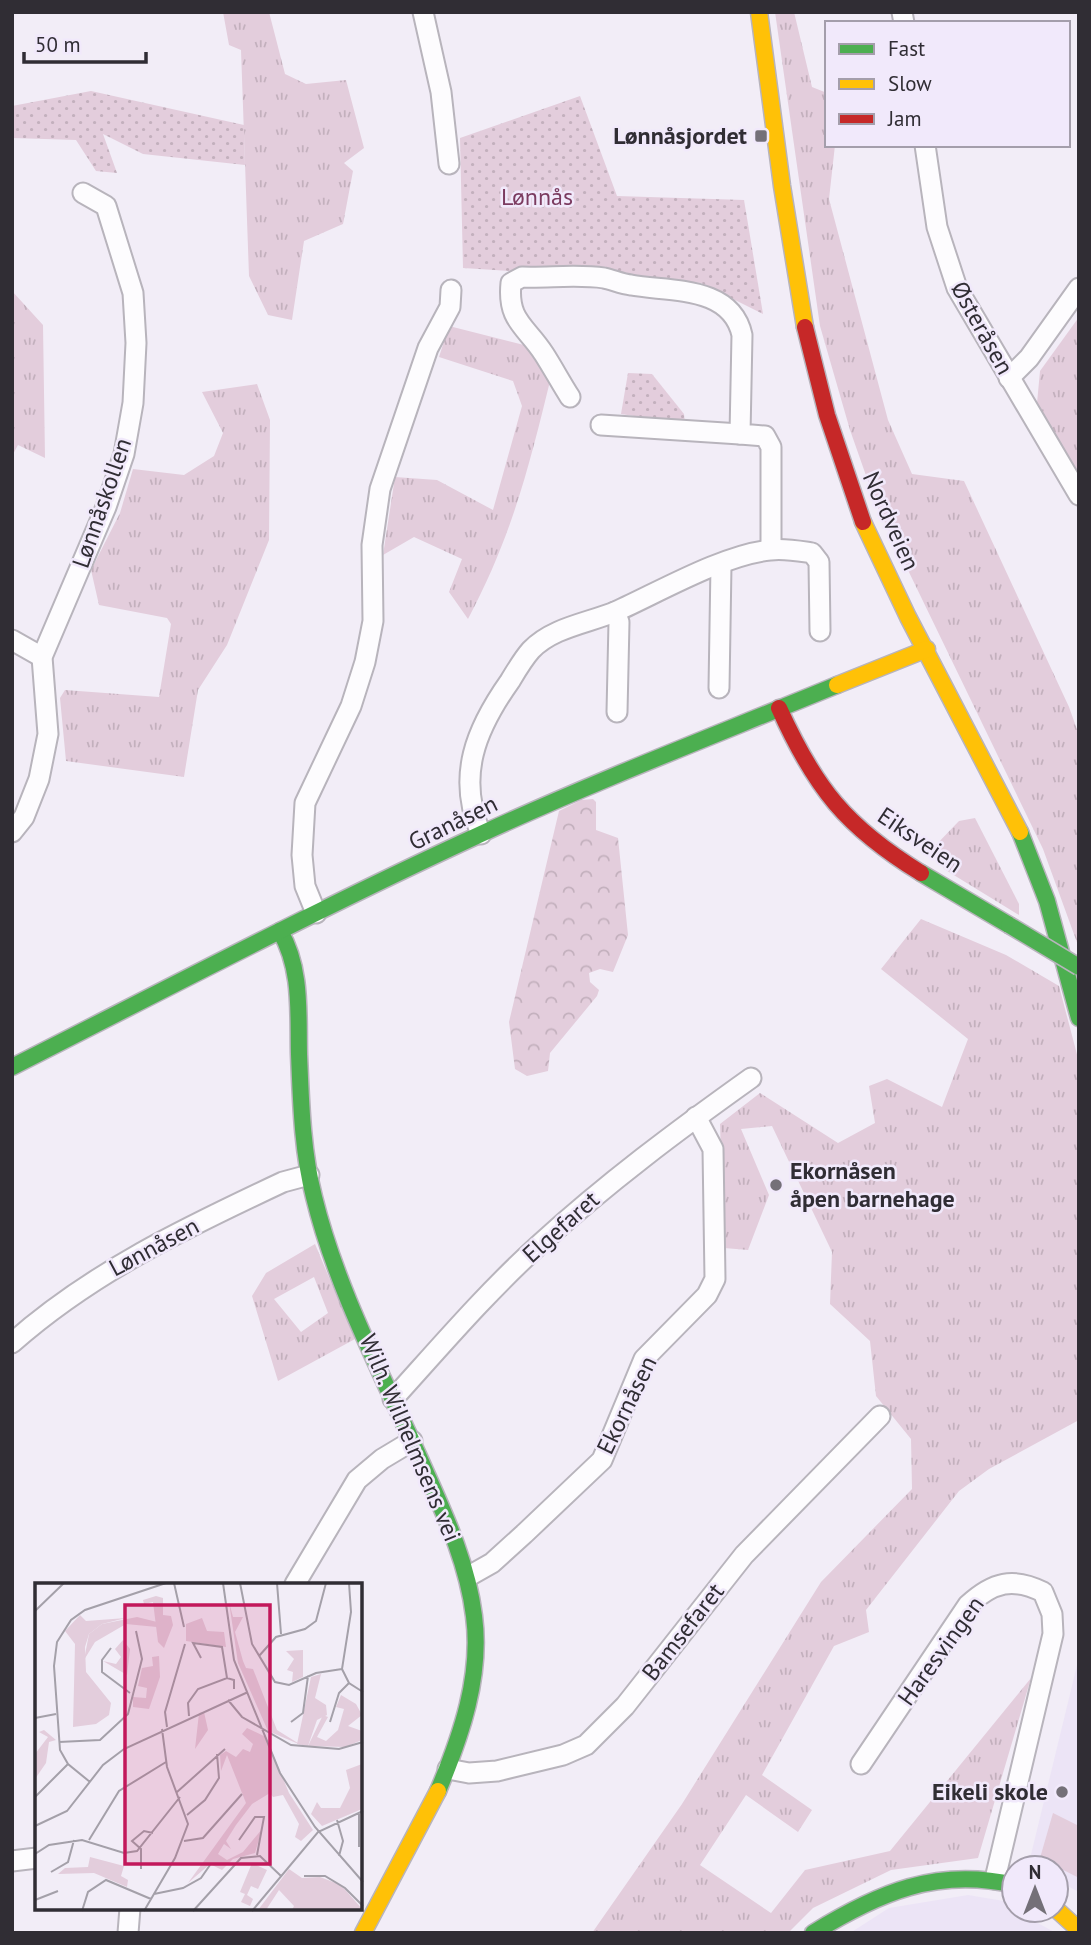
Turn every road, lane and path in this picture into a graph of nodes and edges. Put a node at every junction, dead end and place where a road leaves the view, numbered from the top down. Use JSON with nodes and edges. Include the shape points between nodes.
{"nodes":[{"id":1,"x":423,"y":12,"type":"edge"},
{"id":2,"x":760,"y":12,"type":"edge"},
{"id":3,"x":925,"y":147,"type":"edge"},
{"id":4,"x":449,"y":164,"type":"dead end"},
{"id":5,"x":83,"y":193,"type":"dead end"},
{"id":6,"x":1079,"y":288,"type":"edge"},
{"id":7,"x":451,"y":290,"type":"dead end"},
{"id":8,"x":1009,"y":378,"type":"junction"},
{"id":9,"x":570,"y":397,"type":"dead end"},
{"id":10,"x":601,"y":425,"type":"dead end"},
{"id":11,"x":740,"y":434,"type":"junction"},
{"id":12,"x":1079,"y":495,"type":"edge"},
{"id":13,"x":771,"y":549,"type":"junction"},
{"id":14,"x":720,"y":565,"type":"junction"},
{"id":15,"x":615,"y":612,"type":"junction"},
{"id":16,"x":820,"y":631,"type":"dead end"},
{"id":17,"x":12,"y":640,"type":"edge"},
{"id":18,"x":927,"y":649,"type":"junction"},
{"id":19,"x":43,"y":657,"type":"junction"},
{"id":20,"x":719,"y":688,"type":"dead end"},
{"id":21,"x":779,"y":708,"type":"junction"},
{"id":22,"x":617,"y":712,"type":"dead end"},
{"id":23,"x":12,"y":832,"type":"edge"},
{"id":24,"x":481,"y":834,"type":"junction"},
{"id":25,"x":316,"y":913,"type":"junction"},
{"id":26,"x":280,"y":931,"type":"junction"},
{"id":27,"x":1079,"y":967,"type":"edge"},
{"id":28,"x":1079,"y":1018,"type":"edge"},
{"id":29,"x":12,"y":1068,"type":"edge"},
{"id":30,"x":751,"y":1079,"type":"dead end"},
{"id":31,"x":696,"y":1117,"type":"junction"},
{"id":32,"x":309,"y":1175,"type":"junction"},
{"id":33,"x":12,"y":1343,"type":"edge"},
{"id":34,"x":393,"y":1399,"type":"junction"},
{"id":35,"x":880,"y":1416,"type":"dead end"},
{"id":36,"x":412,"y":1441,"type":"junction"},
{"id":37,"x":469,"y":1576,"type":"junction"},
{"id":38,"x":296,"y":1583,"type":"edge"},
{"id":39,"x":861,"y":1764,"type":"dead end"},
{"id":40,"x":447,"y":1769,"type":"junction"},
{"id":41,"x":35,"y":1858,"type":"edge"},
{"id":42,"x":12,"y":1861,"type":"edge"},
{"id":43,"x":995,"y":1879,"type":"junction"},
{"id":44,"x":1000,"y":1881,"type":"edge"},
{"id":45,"x":130,"y":1910,"type":"edge"},
{"id":46,"x":128,"y":1933,"type":"edge"},
{"id":47,"x":363,"y":1933,"type":"edge"},
{"id":48,"x":813,"y":1933,"type":"edge"}],
"edges":[{"from":1,"to":4,"type":"street","via":[[441,92]]},
{"from":2,"to":18,"type":"street","name":"Nordveien","via":[[798,292],[825,413],[864,522]]},
{"from":3,"to":8,"type":"street","name":"Østeråsen","via":[[937,227],[957,288]]},
{"from":5,"to":19,"type":"street","name":"Lønnåskollen","via":[[106,206],[133,293],[133,403],[124,454],[106,508]]},
{"from":6,"to":8,"type":"street","via":[[1029,358]]},
{"from":7,"to":25,"type":"street","via":[[450,307],[428,348],[380,489],[372,545],[373,621],[366,662],[351,706],[305,803],[305,887]]},
{"from":8,"to":12,"type":"street","name":"Østeråsen"},
{"from":9,"to":11,"type":"street","via":[[543,352],[516,321],[511,283],[522,277],[602,278],[632,286],[691,290],[739,323]]},
{"from":10,"to":11,"type":"street"},
{"from":11,"to":13,"type":"street","via":[[765,436],[771,447]]},
{"from":13,"to":14,"type":"street"},
{"from":13,"to":16,"type":"street","via":[[813,554],[819,562]]},
{"from":14,"to":15,"type":"street"},
{"from":14,"to":20,"type":"street"},
{"from":15,"to":22,"type":"street","via":[[619,622]]},
{"from":15,"to":24,"type":"street","via":[[555,632],[531,650],[496,701],[476,735],[473,756],[472,810]]},
{"from":17,"to":19,"type":"street"},
{"from":18,"to":21,"type":"street","name":"Granåsen"},
{"from":18,"to":28,"type":"street","name":"Nordveien","via":[[1032,857]]},
{"from":19,"to":23,"type":"street","name":"Lønnåskollen","via":[[48,734],[39,779],[24,817]]},
{"from":21,"to":24,"type":"street","name":"Granåsen"},
{"from":21,"to":27,"type":"street","name":"Eiksveien","bridge":true,"via":[[823,790],[849,819],[911,864]]},
{"from":24,"to":25,"type":"street","name":"Granåsen"},
{"from":25,"to":26,"type":"street","name":"Granåsen"},
{"from":26,"to":29,"type":"street","name":"Granåsen"},
{"from":26,"to":32,"type":"street","name":"Wilh. Wilhelmsens vei","via":[[296,967]]},
{"from":30,"to":31,"type":"street","name":"Elgefaret"},
{"from":31,"to":34,"type":"street","name":"Elgefaret","via":[[539,1245],[480,1302]]},
{"from":31,"to":37,"type":"street","name":"Ekornåsen","via":[[713,1149],[715,1279],[700,1303],[645,1359],[602,1460],[492,1563]]},
{"from":32,"to":33,"type":"street","name":"Lønnåsen","via":[[283,1182],[125,1260],[41,1316]]},
{"from":32,"to":34,"type":"street","name":"Wilh. Wilhelmsens vei","via":[[340,1276]]},
{"from":34,"to":36,"type":"street","name":"Wilh. Wilhelmsens vei"},
{"from":35,"to":40,"type":"street","name":"Bamsefaret","via":[[744,1555],[625,1706],[586,1745],[497,1771]]},
{"from":36,"to":37,"type":"street","name":"Wilh. Wilhelmsens vei"},
{"from":36,"to":38,"type":"street","via":[[357,1480]]},
{"from":37,"to":40,"type":"street","name":"Wilh. Wilhelmsens vei","via":[[476,1646],[471,1690]]},
{"from":39,"to":43,"type":"street","name":"Haresvingen","via":[[968,1605],[999,1583],[1014,1581],[1044,1592],[1053,1634]]},
{"from":40,"to":47,"type":"street","name":"Wilh. Wilhelmsens vei"},
{"from":41,"to":42,"type":"street"},
{"from":43,"to":44,"type":"street"},
{"from":43,"to":48,"type":"street","via":[[934,1881],[904,1888],[870,1900]]},
{"from":45,"to":46,"type":"street"}]}
